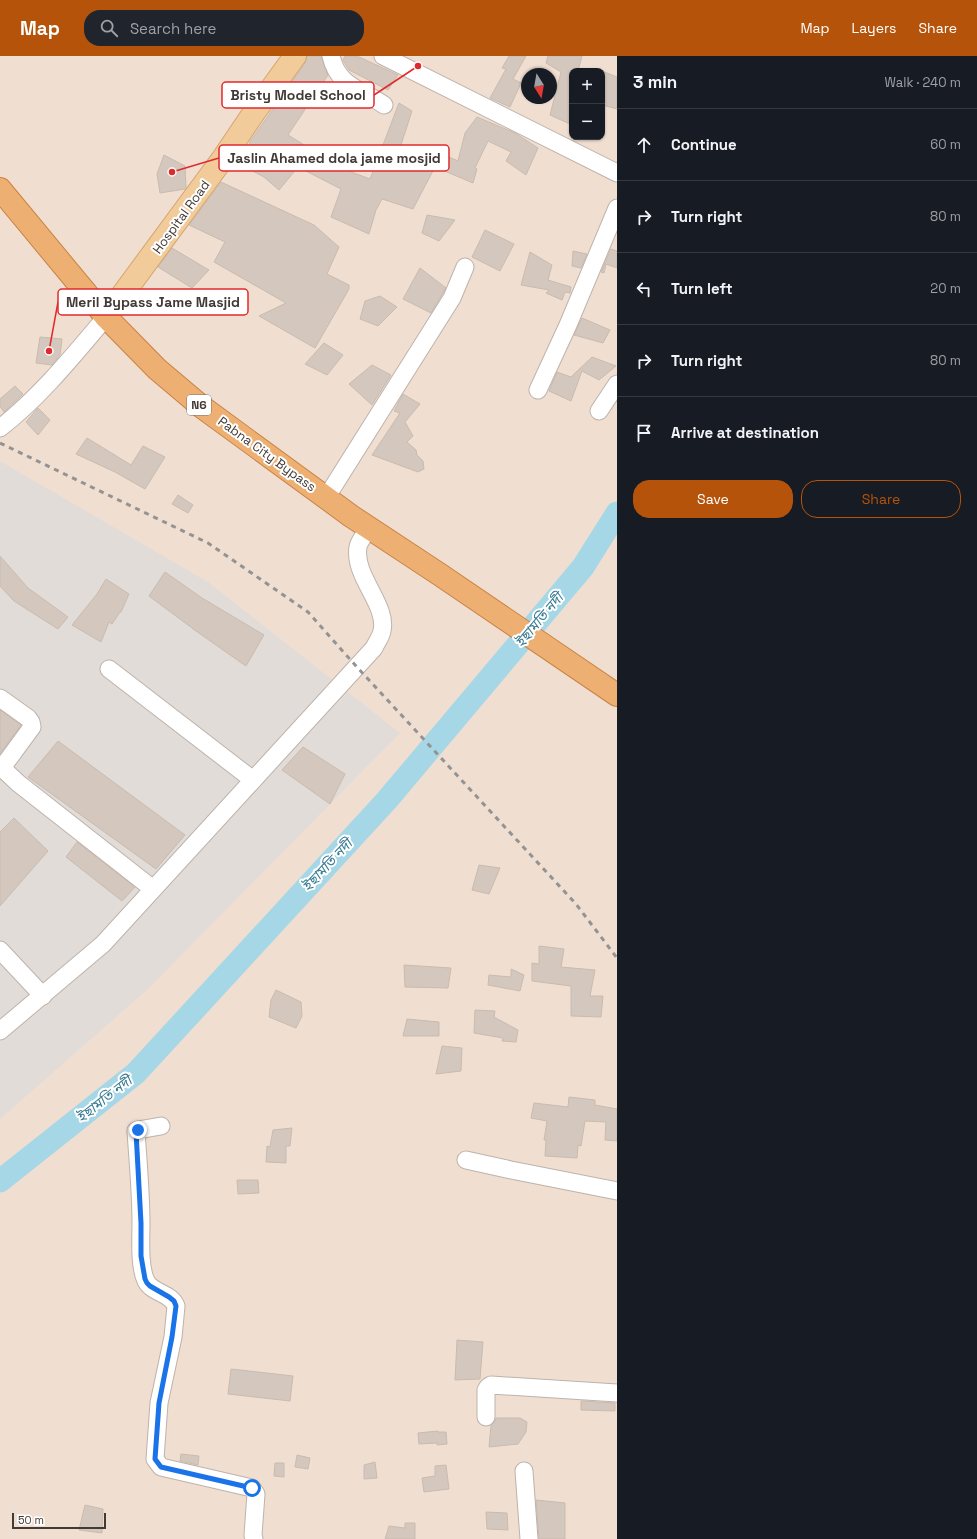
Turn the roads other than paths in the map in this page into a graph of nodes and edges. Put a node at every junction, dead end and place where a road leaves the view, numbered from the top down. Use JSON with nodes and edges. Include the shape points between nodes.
{"nodes":[{"id":1,"x":294,"y":56,"type":"edge"},
{"id":2,"x":331,"y":56,"type":"edge"},
{"id":3,"x":383,"y":56,"type":"edge"},
{"id":4,"x":384,"y":106,"type":"dead end"},
{"id":5,"x":617,"y":173,"type":"edge"},
{"id":6,"x":0,"y":189,"type":"edge"},
{"id":7,"x":617,"y":208,"type":"edge"},
{"id":8,"x":465,"y":267,"type":"dead end"},
{"id":9,"x":106,"y":317,"type":"junction"},
{"id":10,"x":617,"y":384,"type":"edge"},
{"id":11,"x":538,"y":390,"type":"dead end"},
{"id":12,"x":599,"y":411,"type":"dead end"},
{"id":13,"x":0,"y":428,"type":"edge"},
{"id":14,"x":326,"y":498,"type":"junction"},
{"id":15,"x":369,"y":528,"type":"junction"},
{"id":16,"x":109,"y":669,"type":"dead end"},
{"id":17,"x":617,"y":695,"type":"edge"},
{"id":18,"x":0,"y":698,"type":"edge"},
{"id":19,"x":253,"y":780,"type":"junction"},
{"id":20,"x":153,"y":889,"type":"junction"},
{"id":21,"x":0,"y":950,"type":"edge"},
{"id":22,"x":44,"y":996,"type":"junction"},
{"id":23,"x":0,"y":1031,"type":"edge"},
{"id":24,"x":161,"y":1126,"type":"dead end"},
{"id":25,"x":466,"y":1160,"type":"dead end"},
{"id":26,"x":617,"y":1191,"type":"edge"},
{"id":27,"x":617,"y":1393,"type":"edge"},
{"id":28,"x":486,"y":1417,"type":"dead end"},
{"id":29,"x":524,"y":1471,"type":"dead end"},
{"id":30,"x":254,"y":1539,"type":"edge"},
{"id":31,"x":529,"y":1539,"type":"edge"}],
"edges":[{"from":1,"to":9,"type":"main road","name":"Hospital Road","via":[[224,157]]},
{"from":2,"to":4,"type":"street","via":[[340,78]]},
{"from":3,"to":5,"type":"street"},
{"from":6,"to":9,"type":"highway","name":"Pabna City Bypass","number":"N6"},
{"from":7,"to":11,"type":"street"},
{"from":8,"to":14,"type":"street","via":[[452,298]]},
{"from":9,"to":13,"type":"street","via":[[47,384]]},
{"from":9,"to":14,"type":"highway","name":"Pabna City Bypass","number":"N6","via":[[157,369],[202,407]]},
{"from":10,"to":12,"type":"street"},
{"from":14,"to":15,"type":"highway","name":"Pabna City Bypass","number":"N6"},
{"from":15,"to":17,"type":"highway","name":"Pabna City Bypass","number":"N6"},
{"from":15,"to":19,"type":"street","via":[[358,546],[358,565],[375,599],[383,622],[382,633],[374,648]]},
{"from":16,"to":19,"type":"street"},
{"from":18,"to":20,"type":"street","via":[[28,718],[32,727],[3,769]]},
{"from":19,"to":20,"type":"street"},
{"from":20,"to":22,"type":"street","via":[[103,944]]},
{"from":21,"to":22,"type":"street"},
{"from":22,"to":23,"type":"street"},
{"from":24,"to":30,"type":"street","via":[[136,1132],[141,1256],[145,1279],[150,1286],[174,1301],[176,1306],[159,1403],[155,1459],[161,1467],[252,1488],[256,1494]]},
{"from":25,"to":26,"type":"street"},
{"from":27,"to":28,"type":"street","via":[[492,1385],[486,1390]]},
{"from":29,"to":31,"type":"street"}]}
